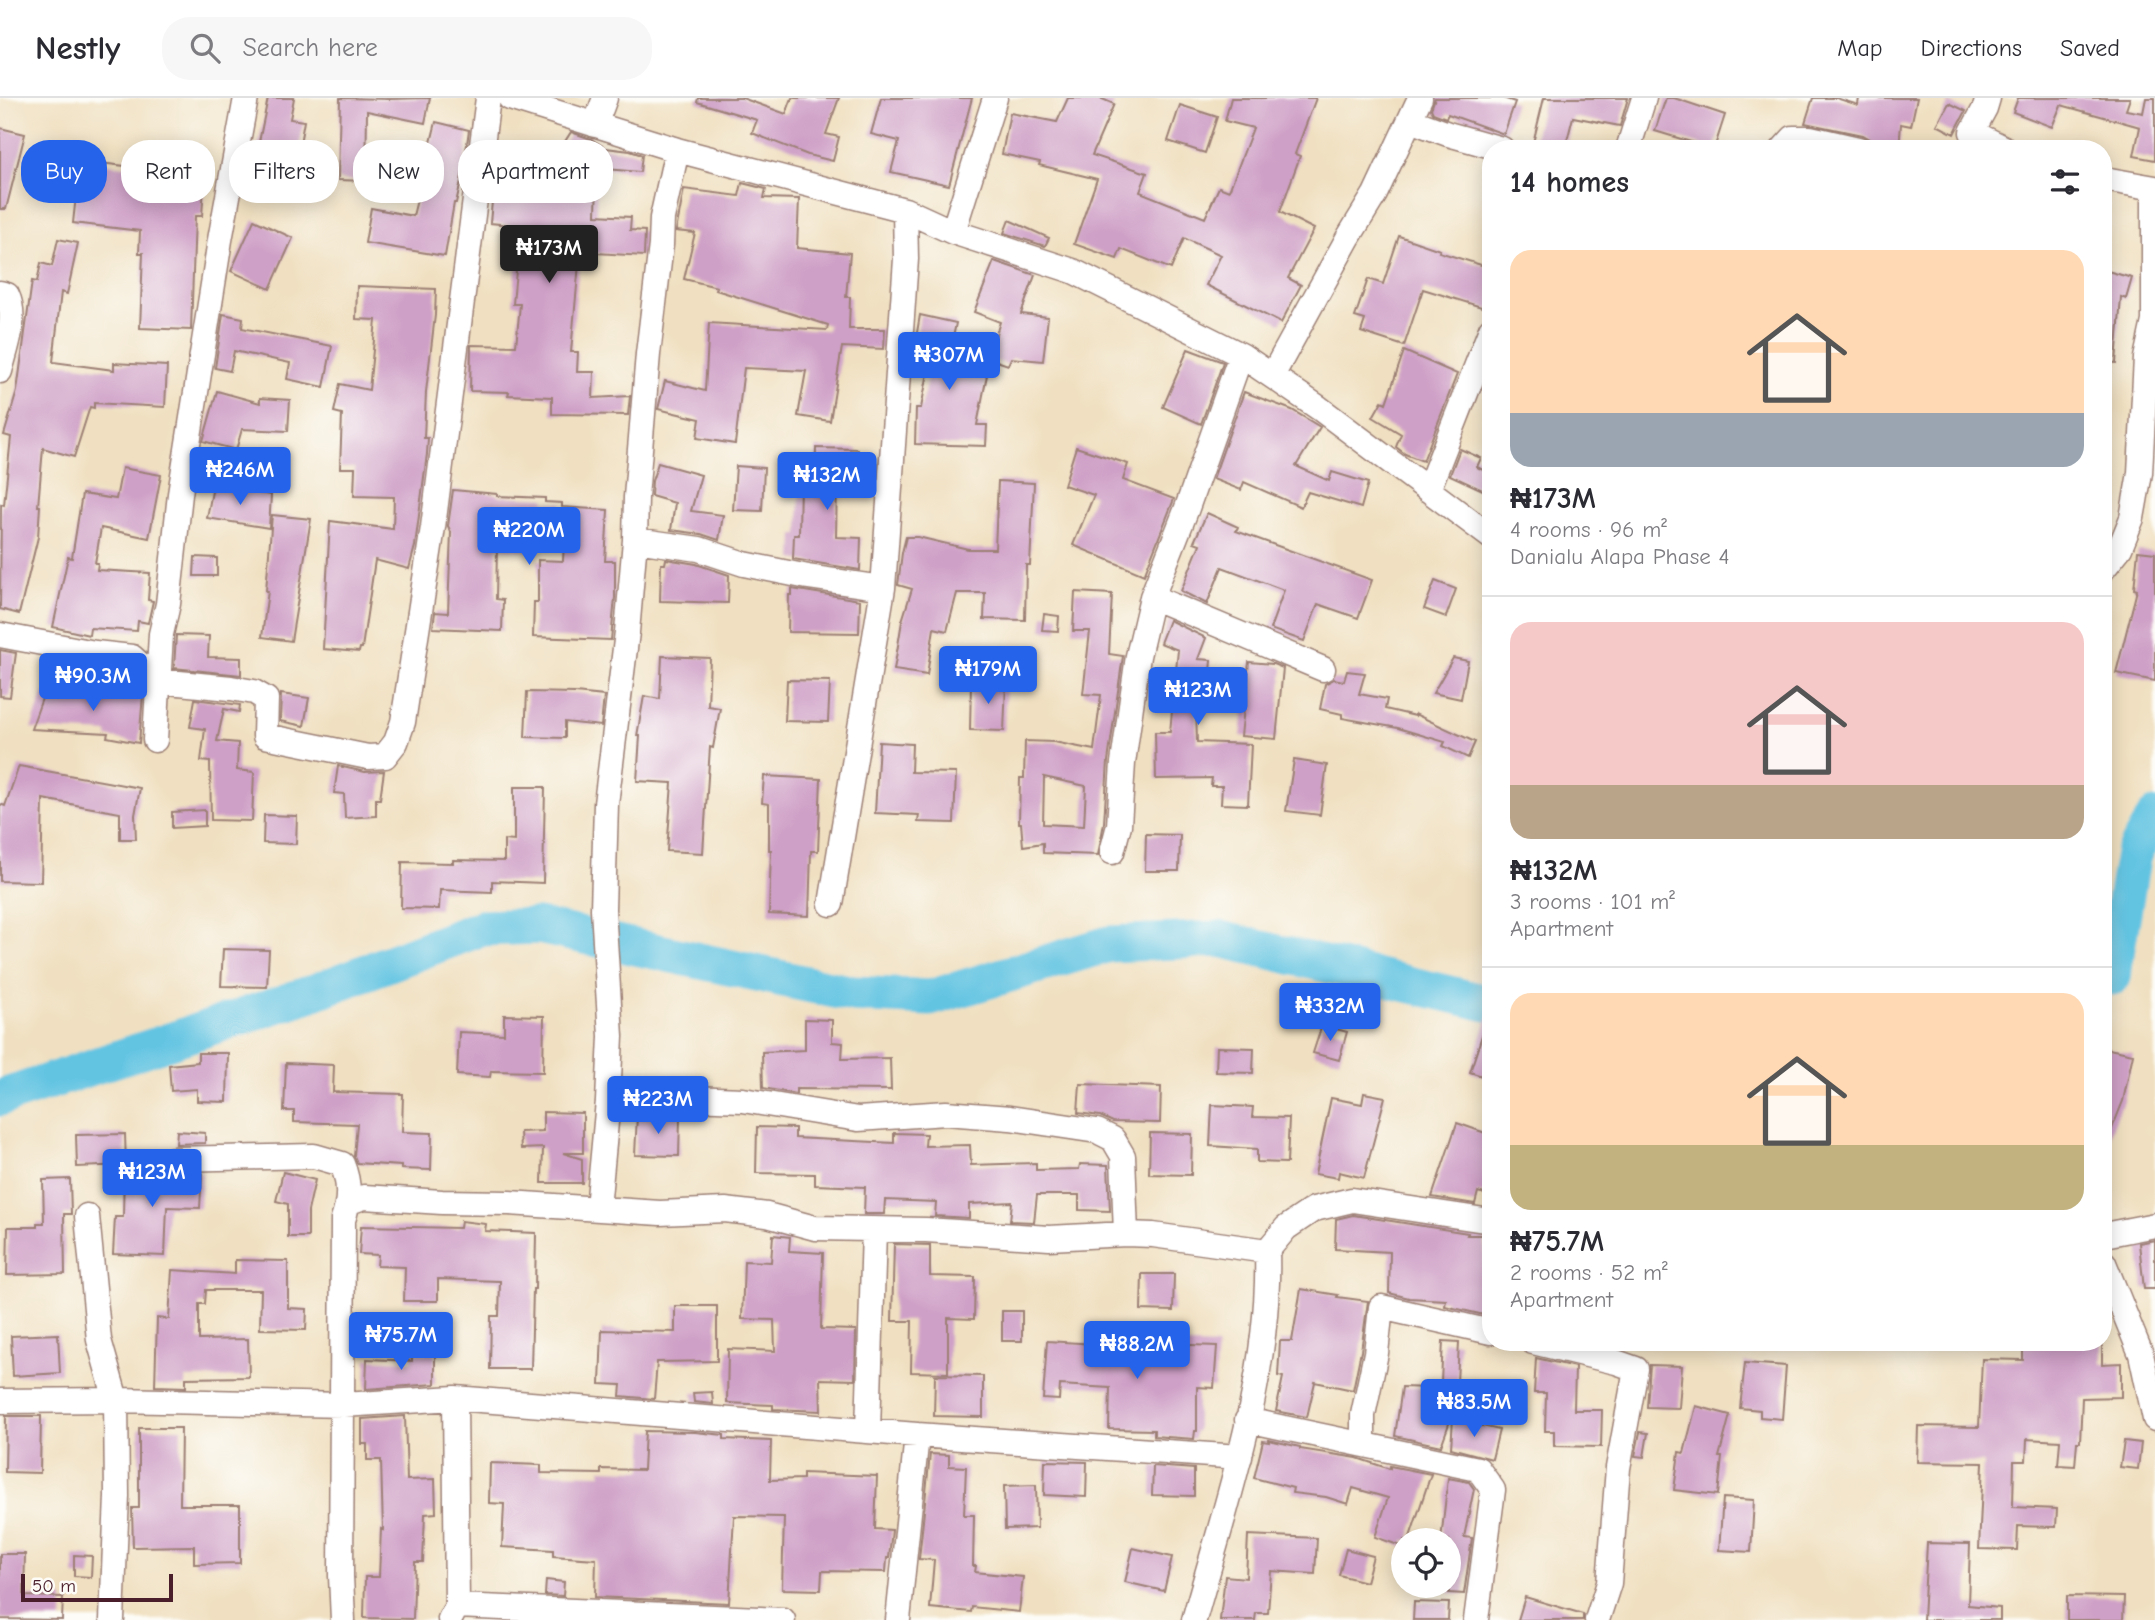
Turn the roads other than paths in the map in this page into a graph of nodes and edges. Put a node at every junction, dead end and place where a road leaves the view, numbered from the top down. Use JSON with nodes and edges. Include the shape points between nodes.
{"nodes":[{"id":1,"x":246,"y":98,"type":"edge"},
{"id":2,"x":488,"y":98,"type":"edge"},
{"id":3,"x":510,"y":98,"type":"edge"},
{"id":4,"x":604,"y":98,"type":"edge"},
{"id":5,"x":995,"y":98,"type":"edge"},
{"id":6,"x":1644,"y":98,"type":"edge"},
{"id":7,"x":1988,"y":98,"type":"edge"},
{"id":8,"x":1415,"y":109,"type":"edge"},
{"id":9,"x":595,"y":125,"type":"junction"},
{"id":10,"x":1631,"y":140,"type":"edge"},
{"id":11,"x":1791,"y":140,"type":"edge"},
{"id":12,"x":1819,"y":140,"type":"edge"},
{"id":13,"x":1969,"y":140,"type":"edge"},
{"id":14,"x":1482,"y":143,"type":"edge"},
{"id":15,"x":677,"y":150,"type":"junction"},
{"id":16,"x":2112,"y":180,"type":"edge"},
{"id":17,"x":2155,"y":188,"type":"edge"},
{"id":18,"x":905,"y":210,"type":"junction"},
{"id":19,"x":954,"y":232,"type":"junction"},
{"id":20,"x":0,"y":293,"type":"edge"},
{"id":21,"x":1482,"y":352,"type":"edge"},
{"id":22,"x":1241,"y":355,"type":"junction"},
{"id":23,"x":2150,"y":358,"type":"edge"},
{"id":24,"x":0,"y":371,"type":"edge"},
{"id":25,"x":1272,"y":376,"type":"junction"},
{"id":26,"x":1428,"y":490,"type":"junction"},
{"id":27,"x":1482,"y":530,"type":"edge"},
{"id":28,"x":635,"y":540,"type":"junction"},
{"id":29,"x":2112,"y":558,"type":"edge"},
{"id":30,"x":883,"y":588,"type":"junction"},
{"id":31,"x":1152,"y":597,"type":"junction"},
{"id":32,"x":0,"y":635,"type":"edge"},
{"id":33,"x":1323,"y":669,"type":"dead end"},
{"id":34,"x":158,"y":681,"type":"junction"},
{"id":35,"x":155,"y":740,"type":"dead end"},
{"id":36,"x":1112,"y":852,"type":"dead end"},
{"id":37,"x":831,"y":904,"type":"dead end"},
{"id":38,"x":608,"y":1101,"type":"junction"},
{"id":39,"x":174,"y":1159,"type":"dead end"},
{"id":40,"x":349,"y":1202,"type":"junction"},
{"id":41,"x":598,"y":1208,"type":"junction"},
{"id":42,"x":87,"y":1216,"type":"dead end"},
{"id":43,"x":1482,"y":1219,"type":"edge"},
{"id":44,"x":2155,"y":1225,"type":"edge"},
{"id":45,"x":874,"y":1230,"type":"junction"},
{"id":46,"x":2112,"y":1233,"type":"edge"},
{"id":47,"x":1126,"y":1234,"type":"junction"},
{"id":48,"x":1267,"y":1251,"type":"junction"},
{"id":49,"x":2112,"y":1283,"type":"edge"},
{"id":50,"x":1482,"y":1330,"type":"edge"},
{"id":51,"x":1570,"y":1351,"type":"edge"},
{"id":52,"x":455,"y":1398,"type":"junction"},
{"id":53,"x":0,"y":1401,"type":"edge"},
{"id":54,"x":116,"y":1401,"type":"junction"},
{"id":55,"x":343,"y":1405,"type":"junction"},
{"id":56,"x":1363,"y":1415,"type":"junction"},
{"id":57,"x":2155,"y":1419,"type":"edge"},
{"id":58,"x":1247,"y":1420,"type":"junction"},
{"id":59,"x":869,"y":1431,"type":"junction"},
{"id":60,"x":918,"y":1435,"type":"junction"},
{"id":61,"x":1336,"y":1438,"type":"junction"},
{"id":62,"x":1363,"y":1444,"type":"junction"},
{"id":63,"x":1240,"y":1457,"type":"junction"},
{"id":64,"x":453,"y":1613,"type":"edge"},
{"id":65,"x":112,"y":1620,"type":"edge"},
{"id":66,"x":343,"y":1620,"type":"edge"},
{"id":67,"x":783,"y":1620,"type":"edge"},
{"id":68,"x":898,"y":1620,"type":"edge"},
{"id":69,"x":1194,"y":1620,"type":"edge"},
{"id":70,"x":1476,"y":1620,"type":"edge"},
{"id":71,"x":1597,"y":1620,"type":"edge"}],
"edges":[{"from":1,"to":34,"type":"street","via":[[184,467]]},
{"from":2,"to":34,"type":"street","via":[[433,527],[403,722],[396,742],[385,755],[368,757],[265,736],[266,699],[254,692]]},
{"from":3,"to":9,"type":"street"},
{"from":4,"to":9,"type":"street"},
{"from":5,"to":19,"type":"street"},
{"from":6,"to":10,"type":"street"},
{"from":7,"to":13,"type":"street"},
{"from":8,"to":14,"type":"street","via":[[1448,134]]},
{"from":8,"to":25,"type":"street","via":[[1375,194]]},
{"from":9,"to":15,"type":"street"},
{"from":11,"to":12,"type":"street"},
{"from":15,"to":18,"type":"street"},
{"from":15,"to":28,"type":"street","via":[[662,218]]},
{"from":16,"to":17,"type":"street"},
{"from":17,"to":23,"type":"street"},
{"from":18,"to":19,"type":"street"},
{"from":18,"to":30,"type":"street","via":[[906,259]]},
{"from":19,"to":22,"type":"street","via":[[1073,271]]},
{"from":20,"to":24,"type":"street","via":[[7,295],[11,305]]},
{"from":21,"to":26,"type":"street"},
{"from":22,"to":25,"type":"street"},
{"from":22,"to":31,"type":"street"},
{"from":23,"to":29,"type":"street","via":[[2132,518]]},
{"from":25,"to":26,"type":"street"},
{"from":26,"to":27,"type":"street"},
{"from":28,"to":30,"type":"street"},
{"from":28,"to":38,"type":"street","via":[[606,804],[603,909],[611,1037]]},
{"from":30,"to":37,"type":"street"},
{"from":31,"to":33,"type":"street"},
{"from":31,"to":36,"type":"street","via":[[1138,656]]},
{"from":32,"to":34,"type":"street","via":[[132,657]]},
{"from":34,"to":35,"type":"street"},
{"from":38,"to":41,"type":"street"},
{"from":38,"to":47,"type":"street","via":[[743,1100],[859,1119],[946,1113],[1097,1131],[1113,1139],[1123,1156]]},
{"from":39,"to":40,"type":"street","via":[[314,1156],[342,1164]]},
{"from":40,"to":41,"type":"street","via":[[364,1197]]},
{"from":40,"to":55,"type":"street","via":[[343,1220]]},
{"from":41,"to":45,"type":"street","via":[[660,1213],[725,1210],[816,1228]]},
{"from":42,"to":54,"type":"street","via":[[99,1340]]},
{"from":43,"to":48,"type":"street","via":[[1352,1200],[1314,1209],[1286,1228]]},
{"from":44,"to":46,"type":"street"},
{"from":45,"to":47,"type":"street","via":[[1049,1238]]},
{"from":45,"to":59,"type":"street"},
{"from":47,"to":48,"type":"street"},
{"from":48,"to":58,"type":"street","via":[[1263,1340]]},
{"from":49,"to":57,"type":"street","via":[[2141,1354]]},
{"from":50,"to":56,"type":"street","via":[[1381,1307]]},
{"from":51,"to":71,"type":"street","via":[[1636,1369],[1618,1468],[1609,1583]]},
{"from":52,"to":55,"type":"street"},
{"from":52,"to":59,"type":"street"},
{"from":52,"to":64,"type":"street"},
{"from":53,"to":54,"type":"street"},
{"from":54,"to":55,"type":"street"},
{"from":54,"to":65,"type":"street"},
{"from":55,"to":66,"type":"street"},
{"from":56,"to":61,"type":"street"},
{"from":56,"to":62,"type":"street"},
{"from":58,"to":61,"type":"street"},
{"from":58,"to":63,"type":"street"},
{"from":59,"to":60,"type":"street"},
{"from":60,"to":63,"type":"street"},
{"from":60,"to":68,"type":"street"},
{"from":61,"to":62,"type":"street"},
{"from":62,"to":70,"type":"street","via":[[1478,1469],[1493,1490]]},
{"from":63,"to":69,"type":"street"},
{"from":64,"to":67,"type":"street"}]}
